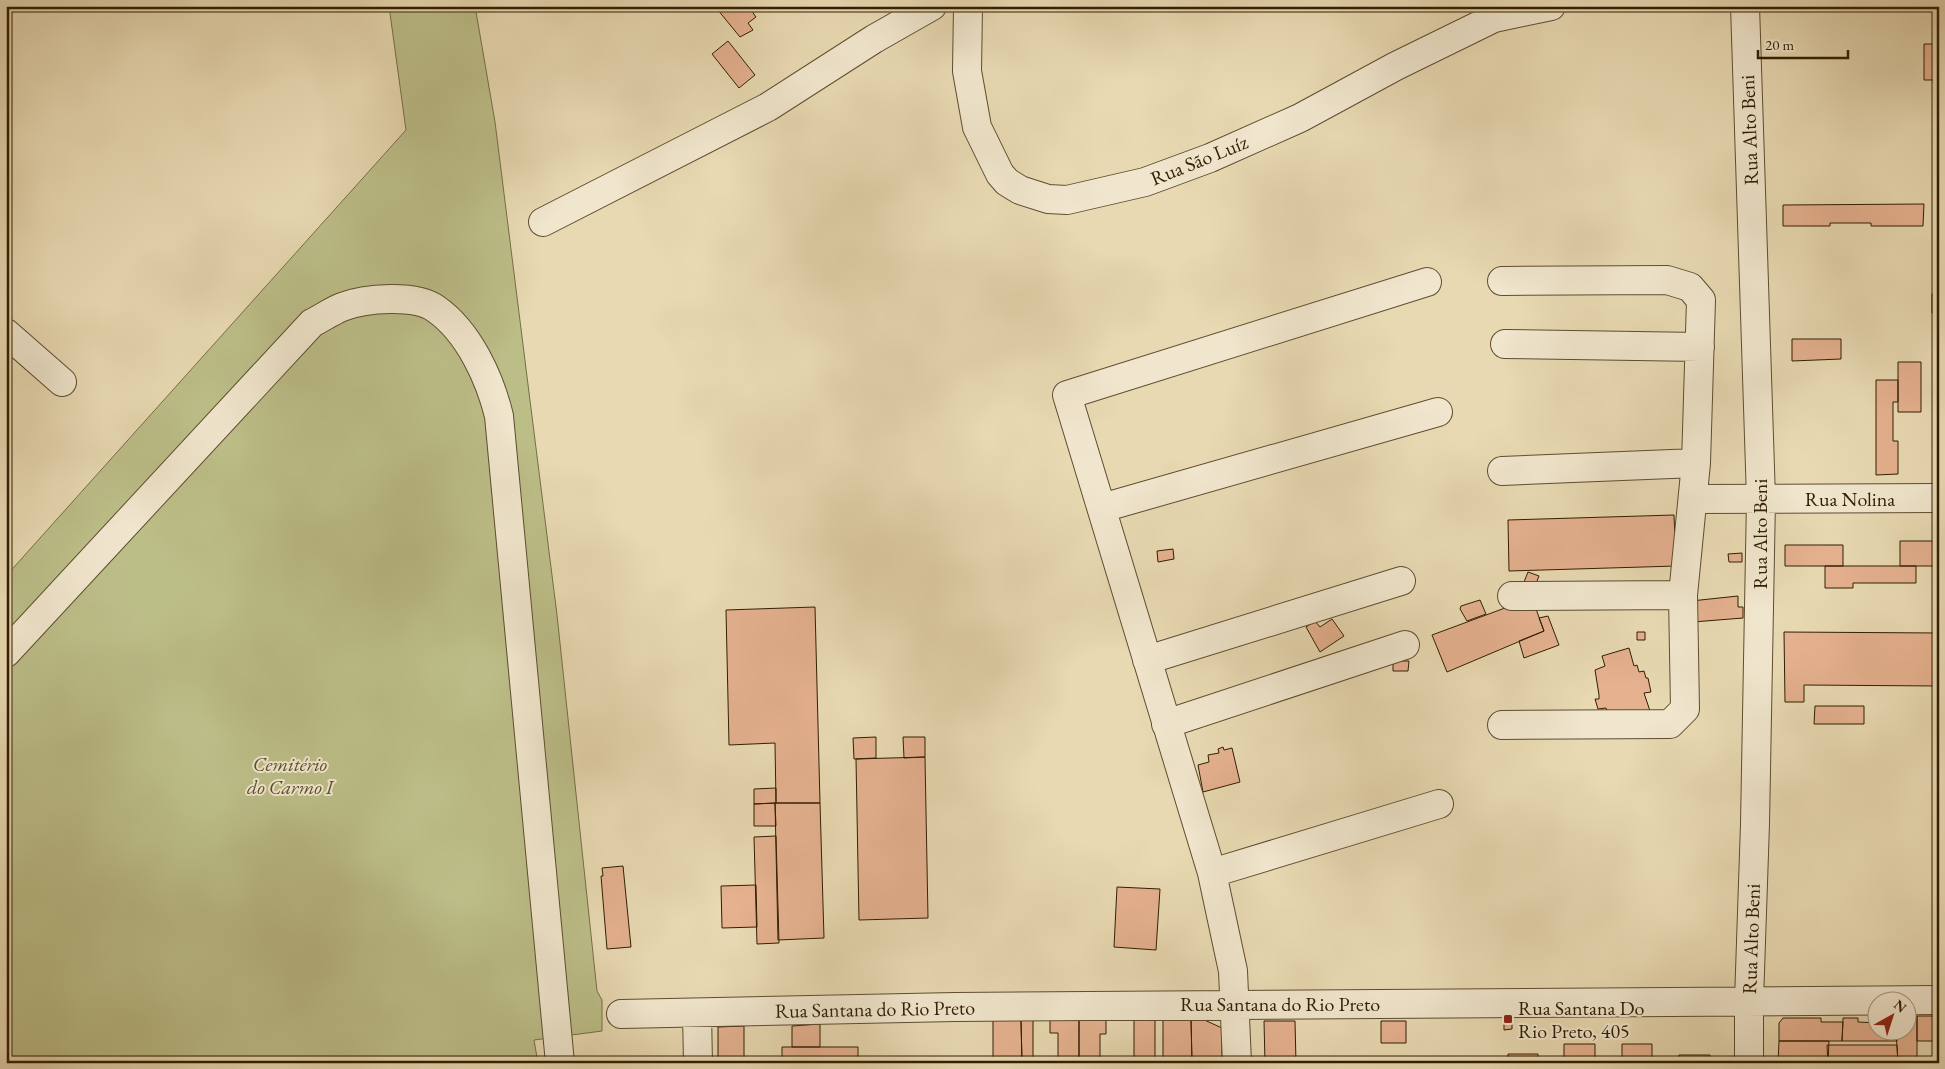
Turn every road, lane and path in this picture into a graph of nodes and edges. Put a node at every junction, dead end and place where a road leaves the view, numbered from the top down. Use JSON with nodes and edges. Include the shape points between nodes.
{"nodes":[{"id":1,"x":932,"y":6,"type":"edge"},
{"id":2,"x":968,"y":6,"type":"edge"},
{"id":3,"x":1551,"y":6,"type":"edge"},
{"id":4,"x":1746,"y":6,"type":"edge"},
{"id":5,"x":543,"y":222,"type":"dead end"},
{"id":6,"x":1502,"y":281,"type":"dead end"},
{"id":7,"x":1427,"y":282,"type":"dead end"},
{"id":8,"x":6,"y":333,"type":"edge"},
{"id":9,"x":1505,"y":344,"type":"dead end"},
{"id":10,"x":1700,"y":347,"type":"junction"},
{"id":11,"x":62,"y":382,"type":"dead end"},
{"id":12,"x":1438,"y":412,"type":"dead end"},
{"id":13,"x":1696,"y":463,"type":"junction"},
{"id":14,"x":1502,"y":471,"type":"dead end"},
{"id":15,"x":1939,"y":498,"type":"edge"},
{"id":16,"x":1693,"y":499,"type":"junction"},
{"id":17,"x":1761,"y":499,"type":"junction"},
{"id":18,"x":1102,"y":508,"type":"junction"},
{"id":19,"x":1401,"y":580,"type":"dead end"},
{"id":20,"x":1683,"y":594,"type":"junction"},
{"id":21,"x":1512,"y":596,"type":"dead end"},
{"id":22,"x":1404,"y":645,"type":"dead end"},
{"id":23,"x":6,"y":653,"type":"edge"},
{"id":24,"x":1147,"y":660,"type":"junction"},
{"id":25,"x":1166,"y":724,"type":"junction"},
{"id":26,"x":1502,"y":725,"type":"dead end"},
{"id":27,"x":1439,"y":804,"type":"dead end"},
{"id":28,"x":1212,"y":873,"type":"junction"},
{"id":29,"x":1939,"y":1000,"type":"edge"},
{"id":30,"x":1749,"y":1001,"type":"junction"},
{"id":31,"x":1235,"y":1004,"type":"junction"},
{"id":32,"x":697,"y":1013,"type":"junction"},
{"id":33,"x":621,"y":1014,"type":"dead end"},
{"id":34,"x":560,"y":1063,"type":"edge"},
{"id":35,"x":698,"y":1063,"type":"edge"},
{"id":36,"x":1237,"y":1063,"type":"edge"},
{"id":37,"x":1749,"y":1063,"type":"edge"}],
"edges":[{"from":1,"to":5,"type":"street","via":[[874,38],[768,106]]},
{"from":2,"to":3,"type":"street","name":"Rua São Luíz","via":[[967,71],[977,127],[1000,174],[1020,190],[1067,200],[1145,182],[1210,158],[1300,118],[1494,18]]},
{"from":4,"to":17,"type":"street","name":"Rua Alto Beni"},
{"from":6,"to":10,"type":"street","via":[[1667,280],[1690,287],[1700,300]]},
{"from":7,"to":18,"type":"street","via":[[1067,395]]},
{"from":8,"to":11,"type":"street"},
{"from":9,"to":10,"type":"street"},
{"from":10,"to":13,"type":"street"},
{"from":12,"to":18,"type":"street"},
{"from":13,"to":14,"type":"street"},
{"from":13,"to":16,"type":"street"},
{"from":15,"to":17,"type":"street","name":"Rua Nolina"},
{"from":16,"to":17,"type":"street","name":"Rua Nolina"},
{"from":16,"to":20,"type":"street"},
{"from":17,"to":30,"type":"street","name":"Rua Alto Beni"},
{"from":18,"to":24,"type":"street"},
{"from":19,"to":24,"type":"street"},
{"from":20,"to":21,"type":"street"},
{"from":20,"to":26,"type":"street","via":[[1685,709],[1670,724]]},
{"from":22,"to":25,"type":"street"},
{"from":23,"to":34,"type":"street","via":[[312,324],[343,306],[376,299],[404,299],[435,308],[454,326],[477,357],[492,386],[499,416]]},
{"from":24,"to":25,"type":"street"},
{"from":25,"to":28,"type":"street"},
{"from":27,"to":28,"type":"street"},
{"from":28,"to":31,"type":"street","via":[[1233,972]]},
{"from":29,"to":30,"type":"street","name":"Rua Santana do Rio Preto"},
{"from":30,"to":31,"type":"street","name":"Rua Santana do Rio Preto"},
{"from":30,"to":37,"type":"street","name":"Rua Alto Beni"},
{"from":31,"to":32,"type":"street","name":"Rua Santana do Rio Preto"},
{"from":31,"to":36,"type":"street"},
{"from":32,"to":33,"type":"street","name":"Rua Santana do Rio Preto"},
{"from":32,"to":35,"type":"street"}]}
